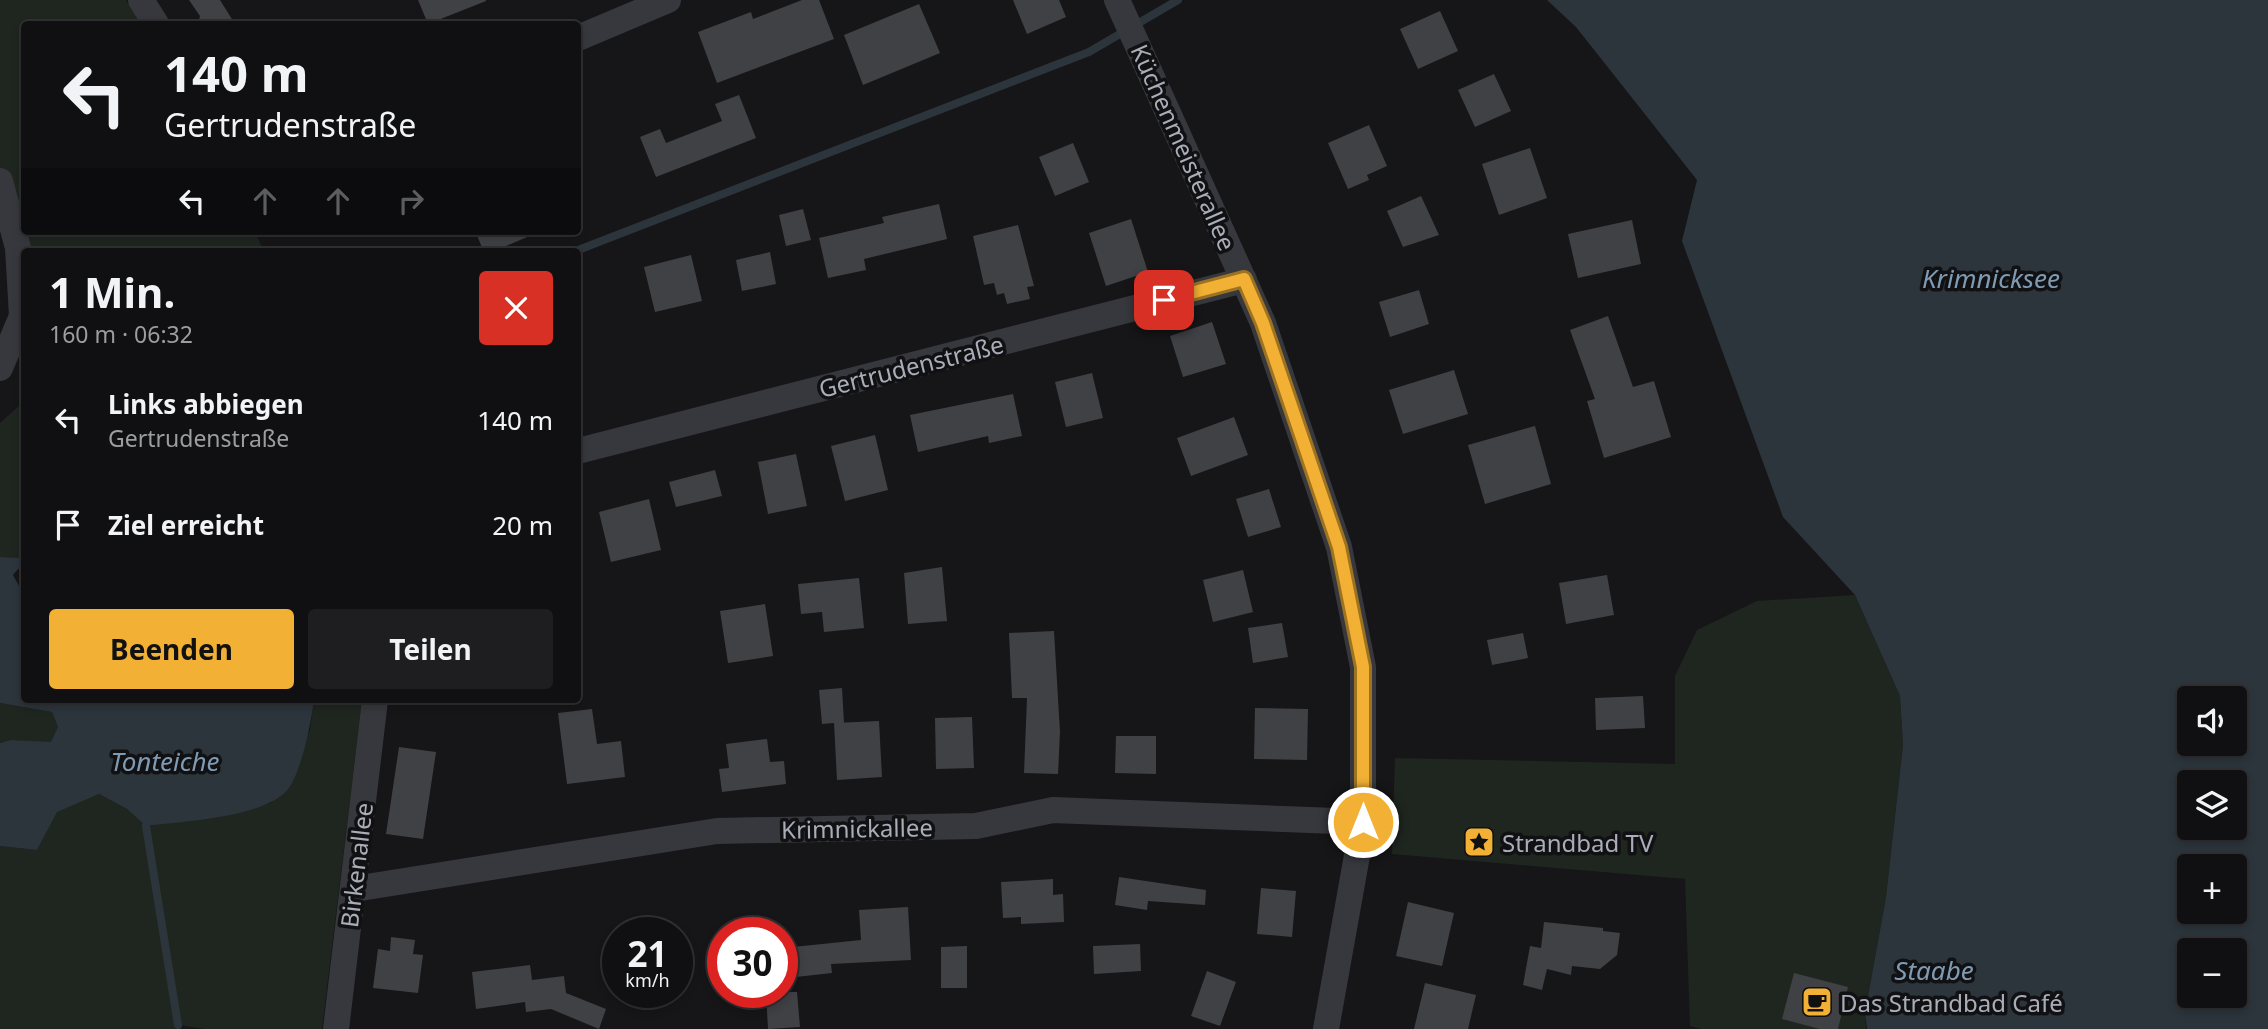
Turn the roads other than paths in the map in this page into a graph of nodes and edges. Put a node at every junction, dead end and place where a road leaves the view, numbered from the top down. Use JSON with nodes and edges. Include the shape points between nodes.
{"nodes":[{"id":1,"x":141,"y":0,"type":"edge"},
{"id":2,"x":668,"y":0,"type":"edge"},
{"id":3,"x":1117,"y":0,"type":"edge"},
{"id":4,"x":154,"y":21,"type":"edge"},
{"id":5,"x":581,"y":37,"type":"edge"},
{"id":6,"x":0,"y":181,"type":"edge"},
{"id":7,"x":1244,"y":279,"type":"junction"},
{"id":8,"x":21,"y":299,"type":"edge"},
{"id":9,"x":21,"y":318,"type":"edge"},
{"id":10,"x":0,"y":368,"type":"edge"},
{"id":11,"x":581,"y":451,"type":"edge"},
{"id":12,"x":375,"y":703,"type":"edge"},
{"id":13,"x":1363,"y":822,"type":"junction"},
{"id":14,"x":354,"y":889,"type":"junction"},
{"id":15,"x":336,"y":1029,"type":"edge"},
{"id":16,"x":1326,"y":1029,"type":"edge"}],
"edges":[{"from":1,"to":4,"type":"street"},
{"from":2,"to":5,"type":"street"},
{"from":3,"to":7,"type":"street","name":"Küchenmeisterallee"},
{"from":6,"to":8,"type":"street","via":[[18,248]]},
{"from":7,"to":11,"type":"street","name":"Gertrudenstraße"},
{"from":7,"to":13,"type":"street","name":"Küchenmeisterallee","via":[[1339,547],[1363,667]]},
{"from":9,"to":10,"type":"street"},
{"from":12,"to":14,"type":"street","name":"Birkenallee"},
{"from":13,"to":14,"type":"street","name":"Krimnickallee","via":[[1053,810],[976,825],[717,831]]},
{"from":13,"to":16,"type":"street","name":"Küchenmeisterallee"},
{"from":14,"to":15,"type":"street","name":"Birkenallee"}]}
